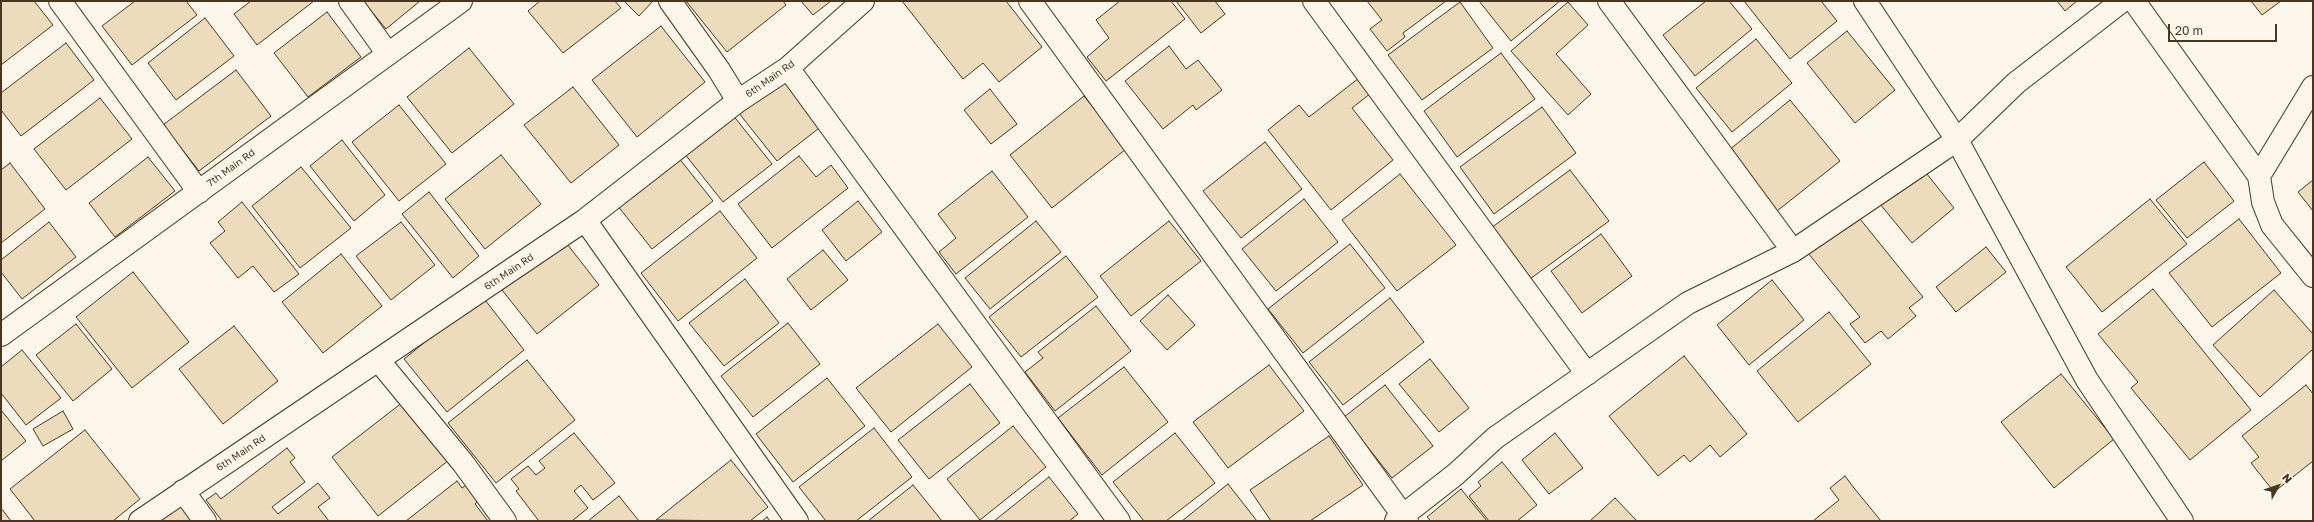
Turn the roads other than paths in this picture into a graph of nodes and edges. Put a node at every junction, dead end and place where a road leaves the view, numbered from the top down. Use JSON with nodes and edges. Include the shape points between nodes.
{"nodes":[{"id":1,"x":60,"y":1,"type":"edge"},
{"id":2,"x":350,"y":1,"type":"edge"},
{"id":3,"x":462,"y":1,"type":"edge"},
{"id":4,"x":670,"y":1,"type":"edge"},
{"id":5,"x":863,"y":1,"type":"edge"},
{"id":6,"x":1030,"y":1,"type":"edge"},
{"id":7,"x":1314,"y":1,"type":"edge"},
{"id":8,"x":1609,"y":1,"type":"edge"},
{"id":9,"x":1865,"y":1,"type":"edge"},
{"id":10,"x":2122,"y":1,"type":"edge"},
{"id":11,"x":2134,"y":1,"type":"edge"},
{"id":12,"x":388,"y":54,"type":"junction"},
{"id":13,"x":788,"y":68,"type":"junction"},
{"id":14,"x":2313,"y":86,"type":"edge"},
{"id":15,"x":738,"y":101,"type":"junction"},
{"id":16,"x":1957,"y":140,"type":"junction"},
{"id":17,"x":2260,"y":176,"type":"junction"},
{"id":18,"x":199,"y":192,"type":"junction"},
{"id":19,"x":585,"y":220,"type":"junction"},
{"id":20,"x":1793,"y":251,"type":"junction"},
{"id":21,"x":2313,"y":276,"type":"edge"},
{"id":22,"x":4,"y":328,"type":"edge"},
{"id":23,"x":378,"y":361,"type":"junction"},
{"id":24,"x":1587,"y":374,"type":"junction"},
{"id":25,"x":183,"y":491,"type":"junction"},
{"id":26,"x":1402,"y":519,"type":"edge"},
{"id":27,"x":140,"y":521,"type":"edge"},
{"id":28,"x":205,"y":521,"type":"edge"},
{"id":29,"x":505,"y":521,"type":"edge"},
{"id":30,"x":797,"y":521,"type":"edge"},
{"id":31,"x":1119,"y":521,"type":"edge"},
{"id":32,"x":2182,"y":521,"type":"edge"}],
"edges":[{"from":1,"to":18,"type":"street"},
{"from":2,"to":12,"type":"street"},
{"from":3,"to":12,"type":"street","name":"7th Main Rd"},
{"from":4,"to":15,"type":"street"},
{"from":5,"to":13,"type":"street","name":"6th Main Rd"},
{"from":6,"to":26,"type":"street"},
{"from":7,"to":24,"type":"street"},
{"from":8,"to":20,"type":"street"},
{"from":9,"to":16,"type":"street"},
{"from":10,"to":16,"type":"street","via":[[2016,83]]},
{"from":11,"to":17,"type":"street"},
{"from":12,"to":18,"type":"street","name":"7th Main Rd"},
{"from":13,"to":15,"type":"street","name":"6th Main Rd"},
{"from":13,"to":31,"type":"street"},
{"from":14,"to":17,"type":"street"},
{"from":15,"to":19,"type":"street","name":"6th Main Rd"},
{"from":16,"to":20,"type":"street"},
{"from":16,"to":32,"type":"street","via":[[2087,380]]},
{"from":17,"to":21,"type":"street","via":[[2263,202],[2272,225]]},
{"from":18,"to":22,"type":"street","name":"7th Main Rd"},
{"from":19,"to":23,"type":"street","name":"6th Main Rd"},
{"from":19,"to":30,"type":"street"},
{"from":20,"to":24,"type":"street","via":[[1688,303]]},
{"from":23,"to":25,"type":"street","name":"6th Main Rd"},
{"from":23,"to":29,"type":"street","via":[[463,463]]},
{"from":24,"to":26,"type":"street","via":[[1495,438]]},
{"from":25,"to":27,"type":"street","name":"6th Main Rd"},
{"from":25,"to":28,"type":"street"}]}
